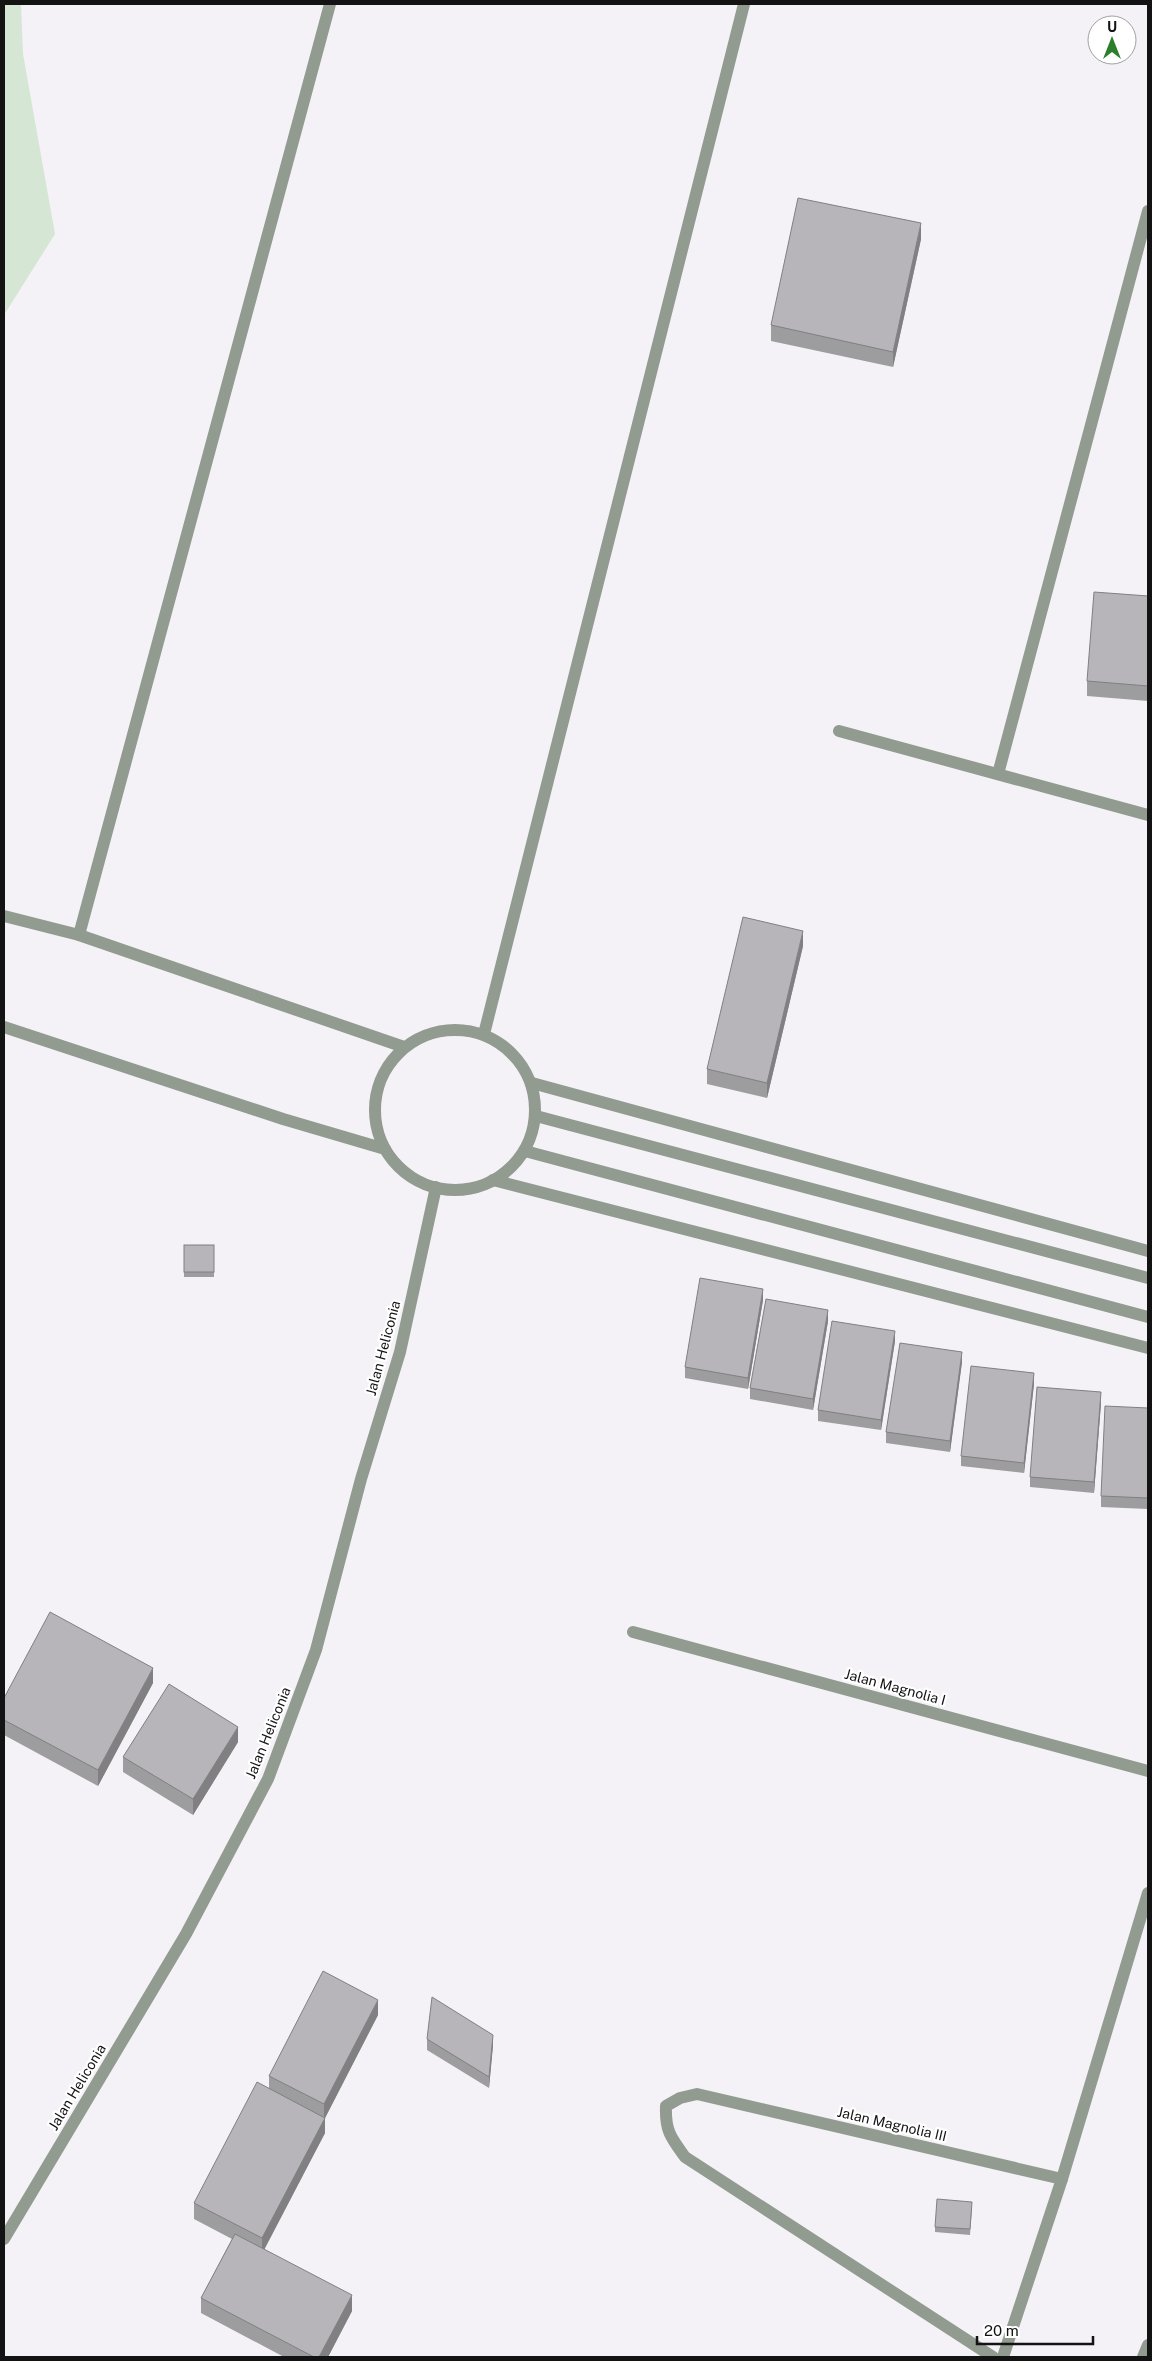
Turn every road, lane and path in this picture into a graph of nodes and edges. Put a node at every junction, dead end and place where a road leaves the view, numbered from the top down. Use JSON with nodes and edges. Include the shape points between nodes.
{"nodes":[{"id":1,"x":330,"y":4,"type":"edge"},
{"id":2,"x":744,"y":4,"type":"edge"},
{"id":3,"x":1148,"y":211,"type":"edge"},
{"id":4,"x":839,"y":731,"type":"dead end"},
{"id":5,"x":998,"y":774,"type":"junction"},
{"id":6,"x":1148,"y":815,"type":"edge"},
{"id":7,"x":4,"y":916,"type":"edge"},
{"id":8,"x":79,"y":935,"type":"junction"},
{"id":9,"x":4,"y":1027,"type":"edge"},
{"id":10,"x":484,"y":1034,"type":"junction"},
{"id":11,"x":404,"y":1047,"type":"junction"},
{"id":12,"x":532,"y":1083,"type":"junction"},
{"id":13,"x":536,"y":1116,"type":"junction"},
{"id":14,"x":385,"y":1149,"type":"junction"},
{"id":15,"x":525,"y":1152,"type":"junction"},
{"id":16,"x":493,"y":1180,"type":"junction"},
{"id":17,"x":436,"y":1187,"type":"junction"},
{"id":18,"x":1148,"y":1251,"type":"edge"},
{"id":19,"x":1148,"y":1278,"type":"edge"},
{"id":20,"x":1148,"y":1317,"type":"edge"},
{"id":21,"x":1148,"y":1348,"type":"edge"},
{"id":22,"x":633,"y":1632,"type":"dead end"},
{"id":23,"x":1148,"y":1771,"type":"edge"},
{"id":24,"x":1148,"y":1893,"type":"edge"},
{"id":25,"x":1062,"y":2179,"type":"junction"},
{"id":26,"x":4,"y":2240,"type":"edge"},
{"id":27,"x":1148,"y":2346,"type":"edge"},
{"id":28,"x":993,"y":2357,"type":"edge"},
{"id":29,"x":1002,"y":2357,"type":"edge"},
{"id":30,"x":1143,"y":2357,"type":"edge"}],
"edges":[{"from":1,"to":8,"type":"street"},
{"from":2,"to":10,"type":"street"},
{"from":3,"to":5,"type":"street"},
{"from":4,"to":5,"type":"street"},
{"from":5,"to":6,"type":"street"},
{"from":7,"to":8,"type":"street"},
{"from":8,"to":11,"type":"street"},
{"from":9,"to":14,"type":"street","via":[[283,1119]]},
{"from":10,"to":11,"type":"street","via":[[457,1029],[428,1034]]},
{"from":10,"to":12,"type":"street","via":[[513,1053]]},
{"from":11,"to":14,"type":"street","via":[[381,1076],[376,1094],[377,1132]]},
{"from":12,"to":13,"type":"street"},
{"from":12,"to":18,"type":"street"},
{"from":13,"to":15,"type":"street"},
{"from":13,"to":19,"type":"street"},
{"from":14,"to":17,"type":"street","via":[[415,1180]]},
{"from":15,"to":16,"type":"street"},
{"from":15,"to":20,"type":"street"},
{"from":16,"to":17,"type":"street","via":[[465,1189]]},
{"from":16,"to":21,"type":"street"},
{"from":17,"to":26,"type":"street","name":"Jalan Heliconia","via":[[400,1352],[361,1479],[316,1650],[268,1779],[186,1934]]},
{"from":22,"to":23,"type":"street","name":"Jalan Magnolia I"},
{"from":24,"to":25,"type":"street"},
{"from":25,"to":28,"type":"street","name":"Jalan Magnolia III","via":[[697,2094],[666,2106],[666,2128],[686,2157]]},
{"from":25,"to":29,"type":"street"},
{"from":27,"to":30,"type":"street"}]}
